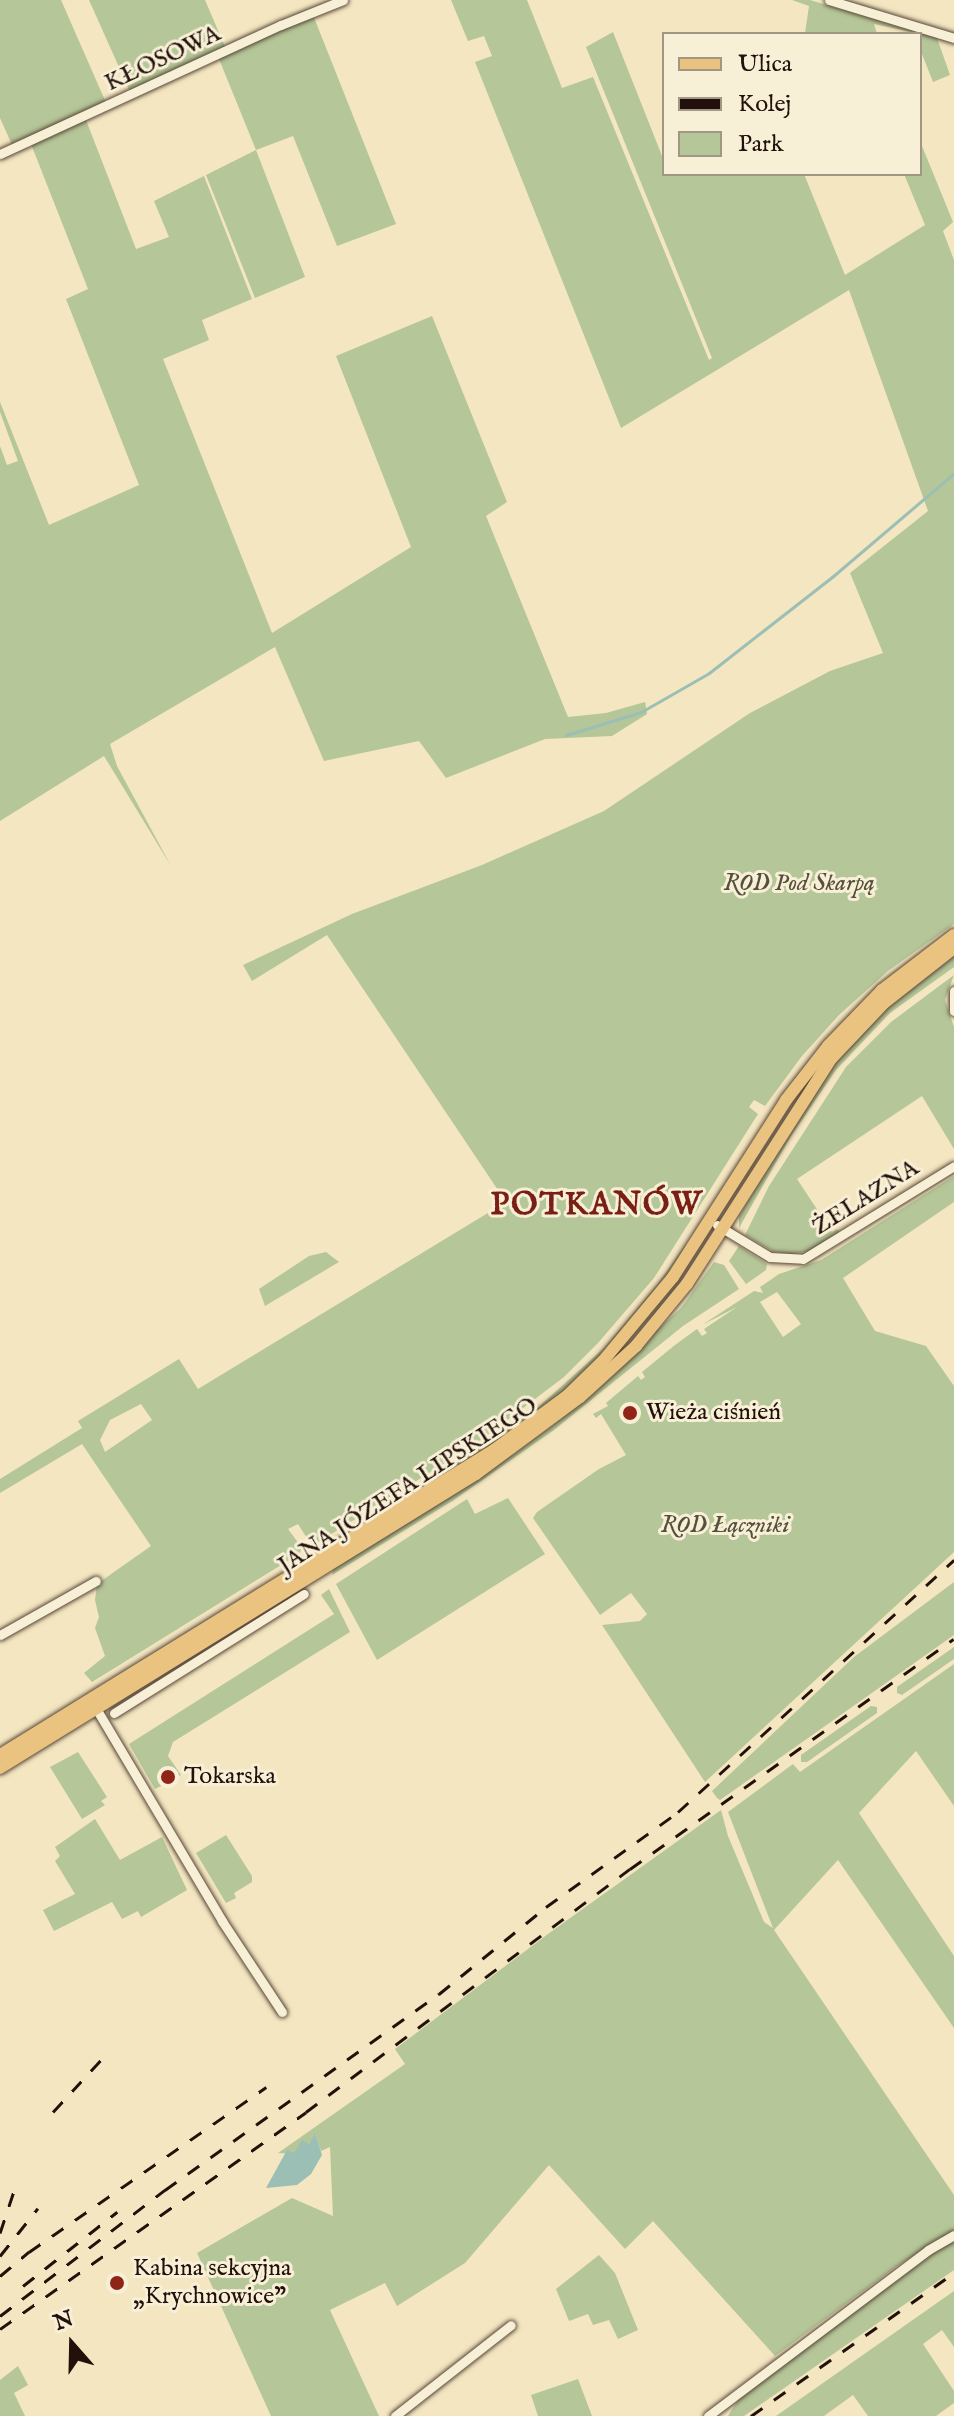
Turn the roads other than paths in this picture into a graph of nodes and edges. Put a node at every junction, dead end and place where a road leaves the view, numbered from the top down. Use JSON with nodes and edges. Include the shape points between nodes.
{"nodes":[{"id":1,"x":343,"y":0,"type":"edge"},
{"id":2,"x":829,"y":0,"type":"edge"},
{"id":3,"x":954,"y":38,"type":"edge"},
{"id":4,"x":0,"y":154,"type":"edge"},
{"id":5,"x":954,"y":935,"type":"edge"},
{"id":6,"x":954,"y":948,"type":"edge"},
{"id":7,"x":954,"y":991,"type":"edge"},
{"id":8,"x":954,"y":1011,"type":"edge"},
{"id":9,"x":954,"y":1166,"type":"edge"},
{"id":10,"x":711,"y":1221,"type":"junction"},
{"id":11,"x":724,"y":1229,"type":"junction"},
{"id":12,"x":96,"y":1581,"type":"dead end"},
{"id":13,"x":304,"y":1594,"type":"dead end"},
{"id":14,"x":0,"y":1635,"type":"edge"},
{"id":15,"x":94,"y":1703,"type":"junction"},
{"id":16,"x":114,"y":1713,"type":"dead end"},
{"id":17,"x":0,"y":1755,"type":"edge"},
{"id":18,"x":0,"y":1768,"type":"edge"},
{"id":19,"x":282,"y":2012,"type":"dead end"},
{"id":20,"x":954,"y":2235,"type":"edge"},
{"id":21,"x":511,"y":2325,"type":"dead end"},
{"id":22,"x":395,"y":2416,"type":"edge"},
{"id":23,"x":708,"y":2416,"type":"edge"}],
"edges":[{"from":1,"to":4,"type":"street","name":"KŁOSOWA"},
{"from":2,"to":3,"type":"street"},
{"from":5,"to":10,"type":"main road","name":"JANA JÓZEFA LIPSKIEGO","via":[[882,990],[828,1046],[786,1100]]},
{"from":6,"to":11,"type":"main road","name":"JANA JÓZEFA LIPSKIEGO","via":[[884,1003],[831,1059]]},
{"from":7,"to":8,"type":"street"},
{"from":9,"to":11,"type":"street","name":"ŻELAZNA","via":[[803,1259],[770,1257]]},
{"from":10,"to":11,"type":"street","name":"ŻELAZNA"},
{"from":10,"to":15,"type":"main road","name":"JANA JÓZEFA LIPSKIEGO","via":[[666,1287],[603,1361],[539,1418]]},
{"from":11,"to":15,"type":"main road","name":"JANA JÓZEFA LIPSKIEGO","via":[[648,1334],[544,1427],[476,1474]]},
{"from":12,"to":14,"type":"street"},
{"from":13,"to":16,"type":"street"},
{"from":15,"to":17,"type":"main road","name":"JANA JÓZEFA LIPSKIEGO","via":[[80,1706]]},
{"from":15,"to":18,"type":"main road","name":"JANA JÓZEFA LIPSKIEGO"},
{"from":15,"to":19,"type":"street"},
{"from":20,"to":23,"type":"street"},
{"from":21,"to":22,"type":"street"}]}
